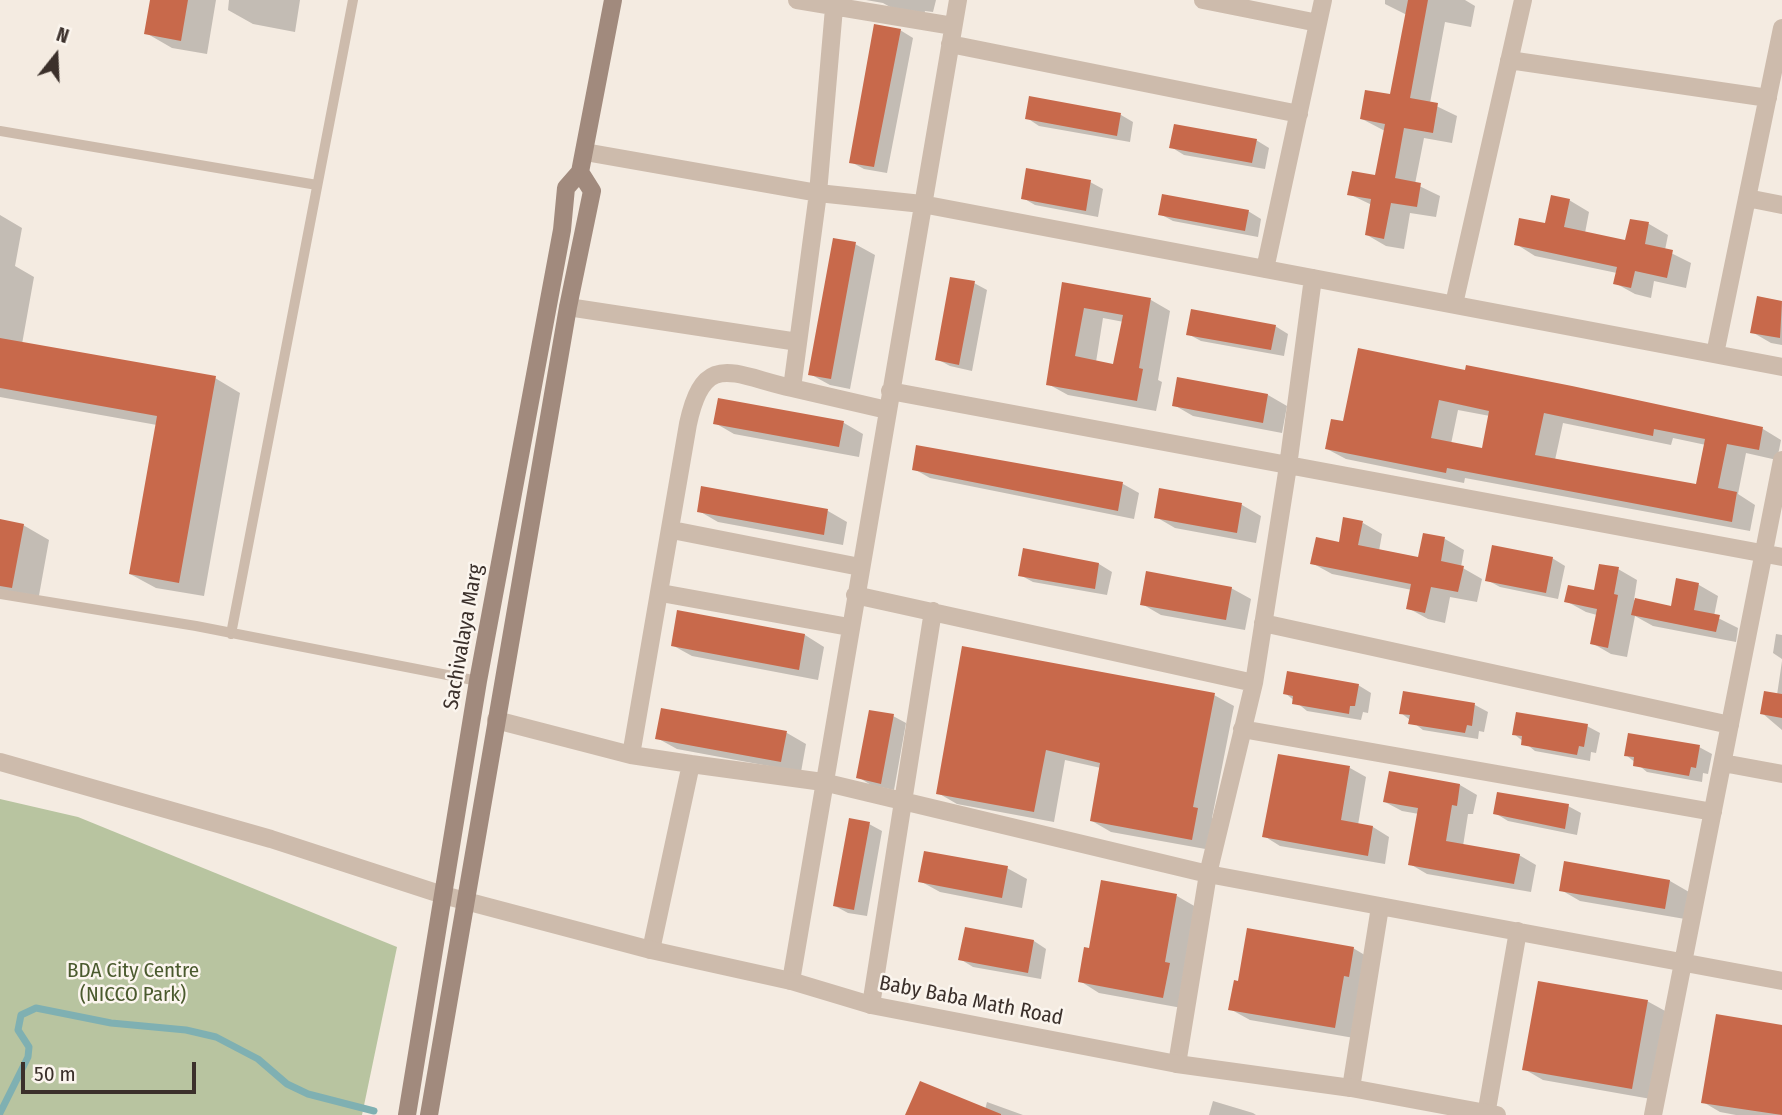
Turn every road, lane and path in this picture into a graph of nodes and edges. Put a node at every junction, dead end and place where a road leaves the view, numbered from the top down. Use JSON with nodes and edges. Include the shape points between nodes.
{"nodes":[{"id":1,"x":353,"y":0,"type":"edge"},
{"id":2,"x":613,"y":0,"type":"edge"},
{"id":3,"x":796,"y":0,"type":"edge"},
{"id":4,"x":958,"y":0,"type":"edge"},
{"id":5,"x":1203,"y":0,"type":"edge"},
{"id":6,"x":1323,"y":0,"type":"edge"},
{"id":7,"x":1523,"y":0,"type":"edge"},
{"id":8,"x":834,"y":8,"type":"junction"},
{"id":9,"x":1318,"y":23,"type":"junction"},
{"id":10,"x":953,"y":26,"type":"junction"},
{"id":11,"x":1782,"y":27,"type":"edge"},
{"id":12,"x":950,"y":44,"type":"junction"},
{"id":13,"x":1509,"y":60,"type":"junction"},
{"id":14,"x":1768,"y":98,"type":"junction"},
{"id":15,"x":1299,"y":114,"type":"junction"},
{"id":16,"x":0,"y":131,"type":"edge"},
{"id":17,"x":585,"y":152,"type":"junction"},
{"id":18,"x":580,"y":172,"type":"junction"},
{"id":19,"x":317,"y":185,"type":"junction"},
{"id":20,"x":818,"y":193,"type":"junction"},
{"id":21,"x":1747,"y":198,"type":"junction"},
{"id":22,"x":922,"y":204,"type":"junction"},
{"id":23,"x":1782,"y":205,"type":"edge"},
{"id":24,"x":1265,"y":269,"type":"junction"},
{"id":25,"x":1313,"y":278,"type":"junction"},
{"id":26,"x":1454,"y":304,"type":"junction"},
{"id":27,"x":568,"y":307,"type":"junction"},
{"id":28,"x":798,"y":342,"type":"junction"},
{"id":29,"x":1715,"y":354,"type":"junction"},
{"id":30,"x":1782,"y":367,"type":"edge"},
{"id":31,"x":792,"y":388,"type":"junction"},
{"id":32,"x":890,"y":391,"type":"junction"},
{"id":33,"x":887,"y":410,"type":"junction"},
{"id":34,"x":1782,"y":460,"type":"edge"},
{"id":35,"x":1288,"y":466,"type":"junction"},
{"id":36,"x":672,"y":530,"type":"junction"},
{"id":37,"x":1764,"y":553,"type":"junction"},
{"id":38,"x":1782,"y":557,"type":"edge"},
{"id":39,"x":860,"y":567,"type":"junction"},
{"id":40,"x":661,"y":593,"type":"junction"},
{"id":41,"x":0,"y":594,"type":"edge"},
{"id":42,"x":855,"y":595,"type":"junction"},
{"id":43,"x":933,"y":611,"type":"junction"},
{"id":44,"x":1263,"y":623,"type":"junction"},
{"id":45,"x":849,"y":626,"type":"junction"},
{"id":46,"x":231,"y":634,"type":"junction"},
{"id":47,"x":478,"y":681,"type":"junction"},
{"id":48,"x":1254,"y":683,"type":"junction"},
{"id":49,"x":496,"y":720,"type":"junction"},
{"id":50,"x":1730,"y":725,"type":"junction"},
{"id":51,"x":1242,"y":729,"type":"junction"},
{"id":52,"x":631,"y":755,"type":"junction"},
{"id":53,"x":0,"y":762,"type":"edge"},
{"id":54,"x":1723,"y":763,"type":"junction"},
{"id":55,"x":691,"y":764,"type":"junction"},
{"id":56,"x":1782,"y":774,"type":"edge"},
{"id":57,"x":822,"y":782,"type":"junction"},
{"id":58,"x":905,"y":802,"type":"junction"},
{"id":59,"x":1713,"y":812,"type":"junction"},
{"id":60,"x":1208,"y":874,"type":"junction"},
{"id":61,"x":443,"y":895,"type":"junction"},
{"id":62,"x":465,"y":902,"type":"junction"},
{"id":63,"x":1380,"y":907,"type":"junction"},
{"id":64,"x":1518,"y":931,"type":"junction"},
{"id":65,"x":650,"y":950,"type":"junction"},
{"id":66,"x":1684,"y":962,"type":"junction"},
{"id":67,"x":791,"y":981,"type":"junction"},
{"id":68,"x":1782,"y":981,"type":"edge"},
{"id":69,"x":871,"y":1006,"type":"junction"},
{"id":70,"x":1177,"y":1064,"type":"junction"},
{"id":71,"x":1351,"y":1088,"type":"junction"},
{"id":72,"x":1490,"y":1114,"type":"edge"},
{"id":73,"x":407,"y":1115,"type":"edge"},
{"id":74,"x":429,"y":1115,"type":"edge"},
{"id":75,"x":1653,"y":1115,"type":"edge"}],
"edges":[{"from":1,"to":19,"type":"lane"},
{"from":2,"to":17,"type":"main road","name":"Sachivalaya Marg"},
{"from":3,"to":8,"type":"street"},
{"from":4,"to":10,"type":"street"},
{"from":5,"to":9,"type":"street"},
{"from":6,"to":9,"type":"street"},
{"from":7,"to":13,"type":"street"},
{"from":8,"to":10,"type":"street"},
{"from":8,"to":20,"type":"street"},
{"from":9,"to":15,"type":"street"},
{"from":10,"to":12,"type":"street"},
{"from":11,"to":14,"type":"street"},
{"from":12,"to":15,"type":"street"},
{"from":12,"to":22,"type":"street"},
{"from":13,"to":14,"type":"street"},
{"from":13,"to":26,"type":"street"},
{"from":14,"to":21,"type":"street"},
{"from":15,"to":24,"type":"street"},
{"from":16,"to":19,"type":"lane"},
{"from":17,"to":18,"type":"main road","name":"Sachivalaya Marg"},
{"from":17,"to":20,"type":"street"},
{"from":18,"to":27,"type":"main road","via":[[592,191]]},
{"from":18,"to":47,"type":"main road","name":"Sachivalaya Marg","via":[[566,188]]},
{"from":19,"to":46,"type":"lane"},
{"from":20,"to":22,"type":"street"},
{"from":20,"to":28,"type":"street"},
{"from":21,"to":23,"type":"street"},
{"from":21,"to":29,"type":"street"},
{"from":22,"to":24,"type":"street"},
{"from":22,"to":32,"type":"street"},
{"from":24,"to":25,"type":"street"},
{"from":25,"to":26,"type":"street"},
{"from":25,"to":35,"type":"street"},
{"from":26,"to":29,"type":"street"},
{"from":27,"to":28,"type":"street"},
{"from":27,"to":49,"type":"main road"},
{"from":28,"to":31,"type":"street"},
{"from":29,"to":30,"type":"street"},
{"from":31,"to":33,"type":"street"},
{"from":31,"to":36,"type":"street","via":[[723,373],[710,375],[699,386],[688,424]]},
{"from":32,"to":33,"type":"street"},
{"from":32,"to":35,"type":"street"},
{"from":33,"to":39,"type":"street"},
{"from":34,"to":37,"type":"street"},
{"from":35,"to":37,"type":"street"},
{"from":35,"to":44,"type":"street"},
{"from":36,"to":39,"type":"street"},
{"from":36,"to":40,"type":"street"},
{"from":37,"to":38,"type":"street"},
{"from":37,"to":50,"type":"street"},
{"from":39,"to":42,"type":"street"},
{"from":40,"to":45,"type":"street"},
{"from":40,"to":52,"type":"street"},
{"from":41,"to":46,"type":"lane"},
{"from":42,"to":43,"type":"street"},
{"from":42,"to":45,"type":"street"},
{"from":43,"to":48,"type":"street"},
{"from":43,"to":58,"type":"street"},
{"from":44,"to":48,"type":"street"},
{"from":44,"to":50,"type":"street"},
{"from":45,"to":57,"type":"street"},
{"from":46,"to":47,"type":"lane"},
{"from":47,"to":61,"type":"main road","name":"Sachivalaya Marg"},
{"from":48,"to":51,"type":"street"},
{"from":49,"to":52,"type":"street"},
{"from":49,"to":62,"type":"main road"},
{"from":50,"to":54,"type":"street"},
{"from":51,"to":59,"type":"street"},
{"from":51,"to":60,"type":"street"},
{"from":52,"to":55,"type":"street"},
{"from":53,"to":61,"type":"street","name":"Baby Baba Math Road","via":[[271,839]]},
{"from":54,"to":56,"type":"street"},
{"from":54,"to":59,"type":"street"},
{"from":55,"to":57,"type":"street"},
{"from":55,"to":65,"type":"street"},
{"from":57,"to":58,"type":"street"},
{"from":57,"to":67,"type":"street"},
{"from":58,"to":60,"type":"street"},
{"from":58,"to":69,"type":"street"},
{"from":59,"to":66,"type":"street"},
{"from":60,"to":63,"type":"street"},
{"from":60,"to":70,"type":"street"},
{"from":61,"to":62,"type":"street","name":"Baby Baba Math Road"},
{"from":61,"to":73,"type":"main road","name":"Sachivalaya Marg"},
{"from":62,"to":65,"type":"street","name":"Baby Baba Math Road"},
{"from":62,"to":74,"type":"main road"},
{"from":63,"to":64,"type":"street"},
{"from":63,"to":71,"type":"street"},
{"from":64,"to":66,"type":"street"},
{"from":64,"to":72,"type":"street"},
{"from":65,"to":67,"type":"street","name":"Baby Baba Math Road"},
{"from":66,"to":68,"type":"street"},
{"from":66,"to":75,"type":"street"},
{"from":67,"to":69,"type":"street","name":"Baby Baba Math Road"},
{"from":69,"to":70,"type":"street","name":"Baby Baba Math Road"},
{"from":70,"to":71,"type":"street","name":"Baby Baba Math Road"},
{"from":71,"to":72,"type":"street","name":"Baby Baba Math Road"}]}
